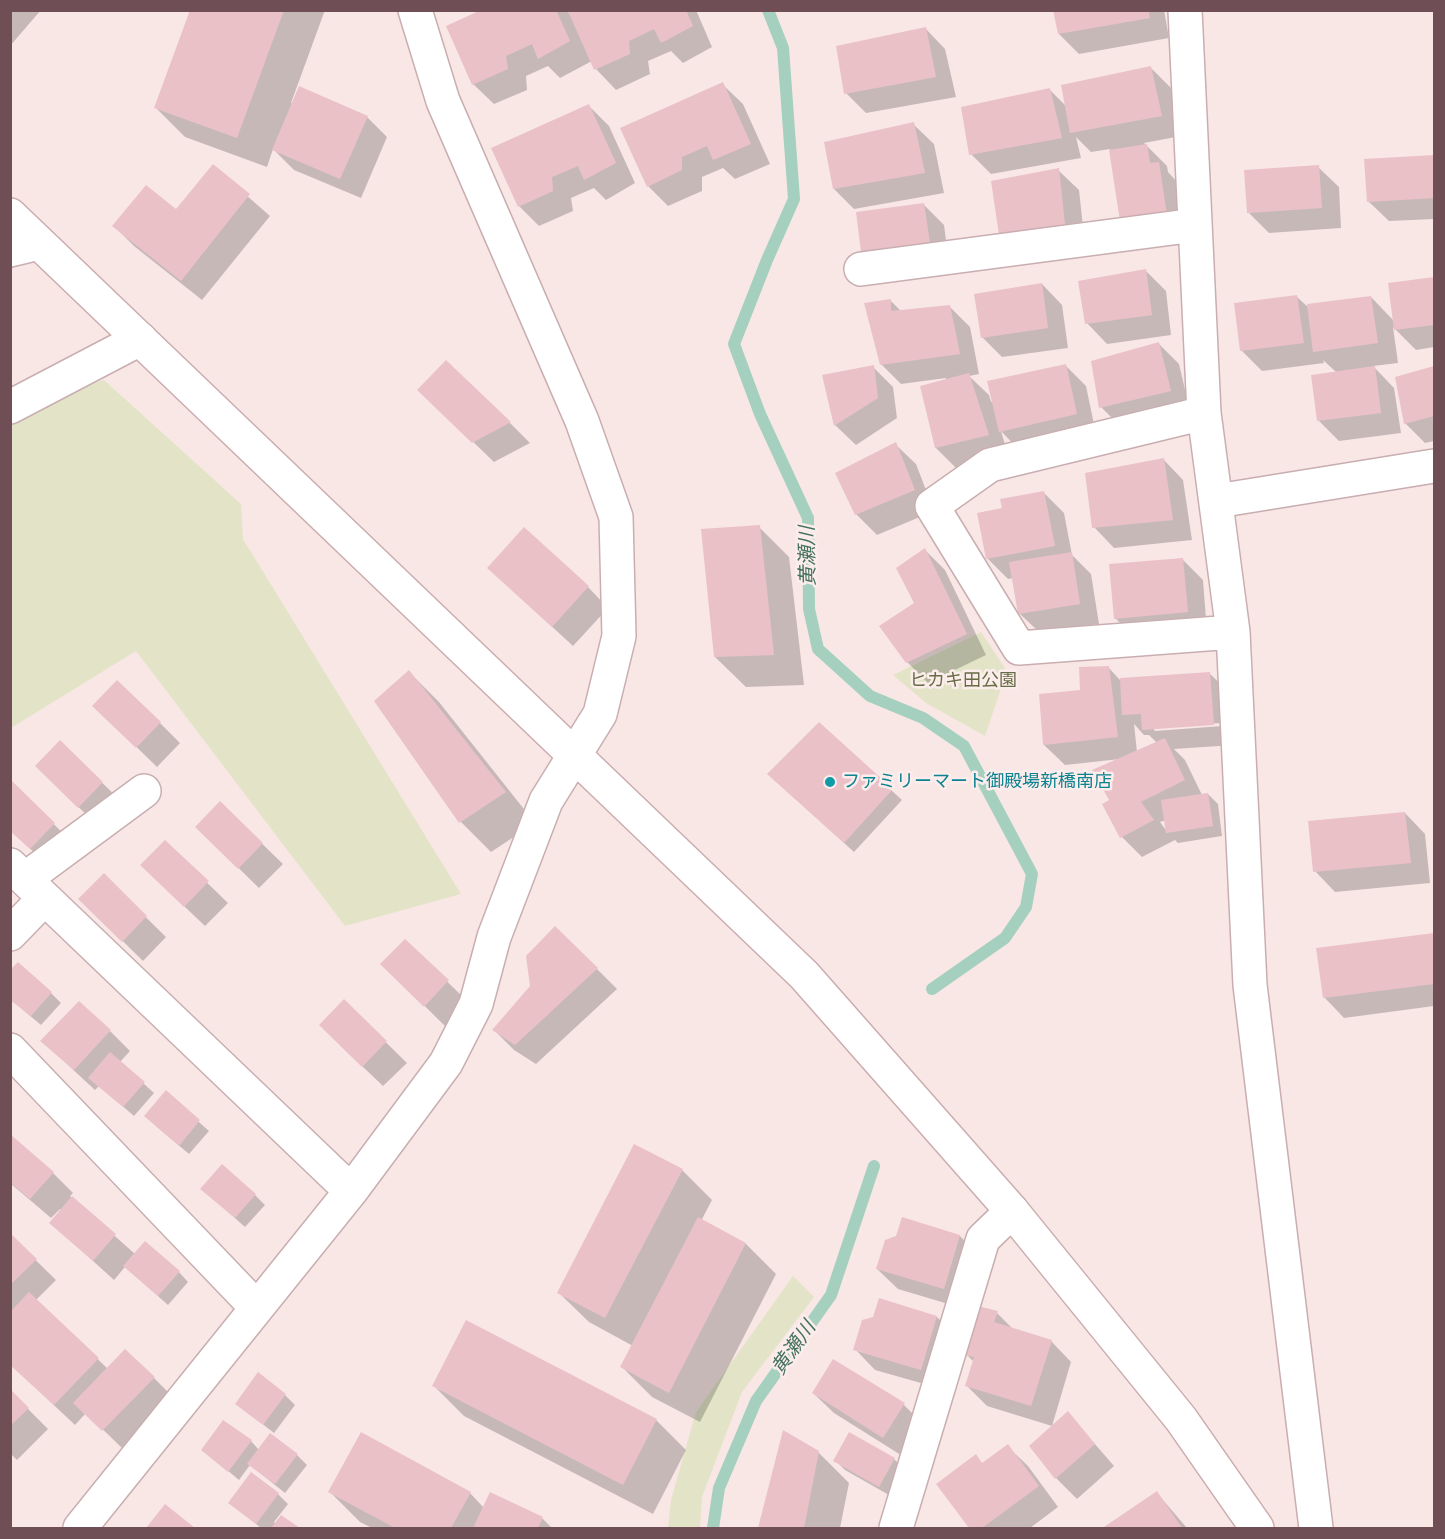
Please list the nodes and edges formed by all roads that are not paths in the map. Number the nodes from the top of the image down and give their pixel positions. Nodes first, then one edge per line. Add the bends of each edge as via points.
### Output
1 (415, 10) edge
2 (1185, 10) edge
3 (10, 215) edge
4 (1195, 225) junction
5 (25, 247) edge
6 (861, 269) dead end
7 (140, 339) junction
8 (10, 407) edge
9 (1203, 413) junction
10 (1434, 466) edge
11 (1217, 501) junction
12 (1233, 632) junction
13 (573, 756) junction
14 (144, 791) dead end
15 (27, 881) edge
16 (10, 934) edge
17 (10, 1050) edge
18 (351, 1191) junction
19 (1012, 1211) junction
20 (256, 1307) junction
21 (80, 1528) edge
22 (896, 1528) edge
23 (1257, 1528) edge
24 (1316, 1528) edge

1 - 13 street via 443,101 582,421 616,517 619,636 600,714
2 - 4 street
3 - 5 street
4 - 6 street
4 - 9 street
5 - 7 street
7 - 8 street
7 - 13 street
9 - 11 street
9 - 12 street via 990,465 932,506 1019,648
10 - 11 street
11 - 12 street
12 - 24 street via 1250,985
13 - 18 street via 546,801 494,937 476,1004 446,1063
13 - 19 street via 804,975
14 - 15 street
15 - 16 street
15 - 18 street
17 - 20 street
18 - 20 street
19 - 22 street via 982,1239
19 - 23 street via 1181,1419
20 - 21 street

